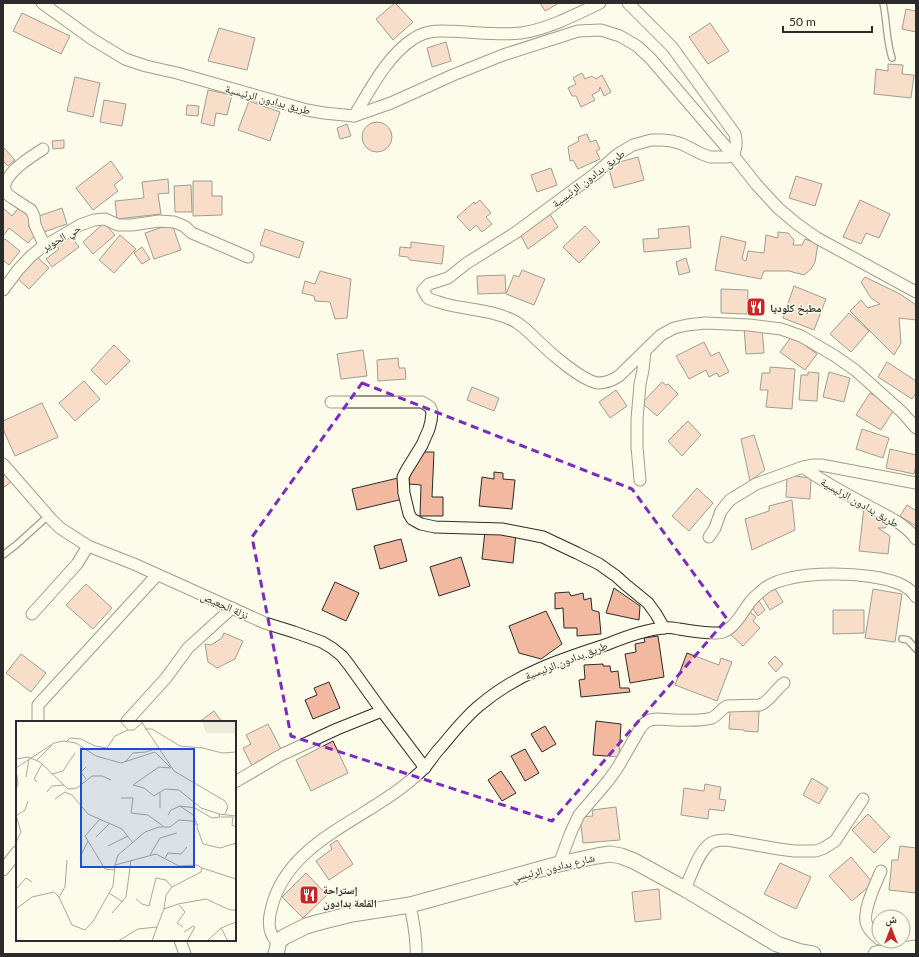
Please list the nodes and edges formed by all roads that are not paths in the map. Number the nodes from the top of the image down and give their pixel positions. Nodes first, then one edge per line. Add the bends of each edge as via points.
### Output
1 (42, 3) edge
2 (600, 3) edge
3 (628, 3) edge
4 (883, 3) edge
5 (892, 58) dead end
6 (354, 116) junction
7 (43, 149) dead end
8 (733, 155) junction
9 (46, 245) junction
10 (248, 256) dead end
11 (3, 290) edge
12 (916, 292) edge
13 (645, 351) junction
14 (331, 402) dead end
15 (916, 428) edge
16 (3, 464) edge
17 (803, 467) junction
18 (640, 480) dead end
19 (916, 483) edge
20 (48, 516) junction
21 (709, 537) dead end
22 (916, 539) edge
23 (88, 546) junction
24 (3, 555) edge
25 (157, 574) junction
26 (916, 597) edge
27 (232, 608) junction
28 (32, 614) dead end
29 (664, 628) junction
30 (902, 639) dead end
31 (916, 649) edge
32 (784, 683) dead end
33 (382, 711) junction
34 (38, 721) edge
35 (127, 721) dead end
36 (425, 768) junction
37 (236, 781) edge
38 (863, 799) dead end
39 (16, 853) edge
40 (558, 864) junction
41 (3, 870) edge
42 (881, 871) dead end
43 (685, 889) junction
44 (410, 905) junction
45 (871, 931) edge
46 (180, 941) edge
47 (278, 948) edge
48 (916, 948) edge
49 (888, 949) edge
50 (892, 952) junction
51 (185, 954) edge
52 (416, 954) edge
53 (813, 954) edge
54 (876, 954) edge

1 - 6 street, طريق بدادون الرئيسية via 125,59 307,110
2 - 6 street via 533,31 510,34 438,31 424,33 391,59
3 - 8 street via 672,47 735,134 737,140
4 - 5 lane
6 - 8 street, طريق بدادون الرئيسية via 503,55 578,31 601,30 620,36 637,46 651,59
7 - 9 street via 15,171 4,187 8,194 31,210 40,238
8 - 12 street via 778,208 797,224 817,238
8 - 13 street, طريق بدادون الرئيسية via 710,157 682,144 662,140 633,145 515,233 448,278 429,284 424,290 427,297 435,301 493,313 515,321 571,369 598,383 618,376
9 - 10 street, حي الحوير via 80,225 94,220 105,220 118,225 159,221 174,222 192,233
9 - 11 street, حي الحوير via 31,256
13 - 15 street, طريق بدادون الرئيسية via 661,335 687,325 705,323 781,329 800,336 855,370
13 - 18 street via 637,420 636,447
14 - 29 street via 422,402 430,407 432,412 429,429 403,477 409,514 415,522 435,527 502,529 543,537 577,552 616,576 648,603
16 - 20 street, نزلة الجعيص
17 - 19 street, طريق بدادون الرئيسية via 821,465
17 - 21 street, طريق بدادون الرئيسية via 756,484 730,500 721,511
17 - 22 street, طريق بدادون الرئيسية via 891,519
20 - 23 street, نزلة الجعيص via 60,528
20 - 24 lane
23 - 25 street, نزلة الجعيص
23 - 28 street via 77,564
25 - 27 street, نزلة الجعيص
25 - 34 street via 38,705
26 - 29 street, طريق بدادون الرئيسية via 900,584 878,578 840,574 800,576 764,588 735,623 723,633
27 - 33 street, نزلة الجعيص via 332,648 342,656
27 - 35 street via 188,648 166,678
29 - 36 street, طريق بدادون الرئيسية via 637,633 570,656 520,678 478,706
30 - 31 lane via 908,640
32 - 40 street via 764,704 727,706 716,716 707,719 650,720 645,723 618,767 579,816
33 - 36 street, نزلة الجعيص
33 - 37 street via 281,754
36 - 47 street, طريق بدادون الرئيسية via 391,796 329,835 299,859 284,878 272,904 269,929
38 - 43 street via 835,841 816,851 794,851 727,840 711,843 703,850
39 - 41 street
40 - 43 main road, شارع بدادون الرئيسي via 610,854 621,856
40 - 44 main road, شارع بدادون الرئيسي
42 - 45 street via 866,912 866,924
43 - 53 main road, شارع بدادون الرئيسي via 777,944
44 - 47 main road, شارع بدادون الرئيسي via 352,914 306,926 284,937
44 - 52 street
46 - 51 street
48 - 50 main road
49 - 50 street
50 - 54 main road

